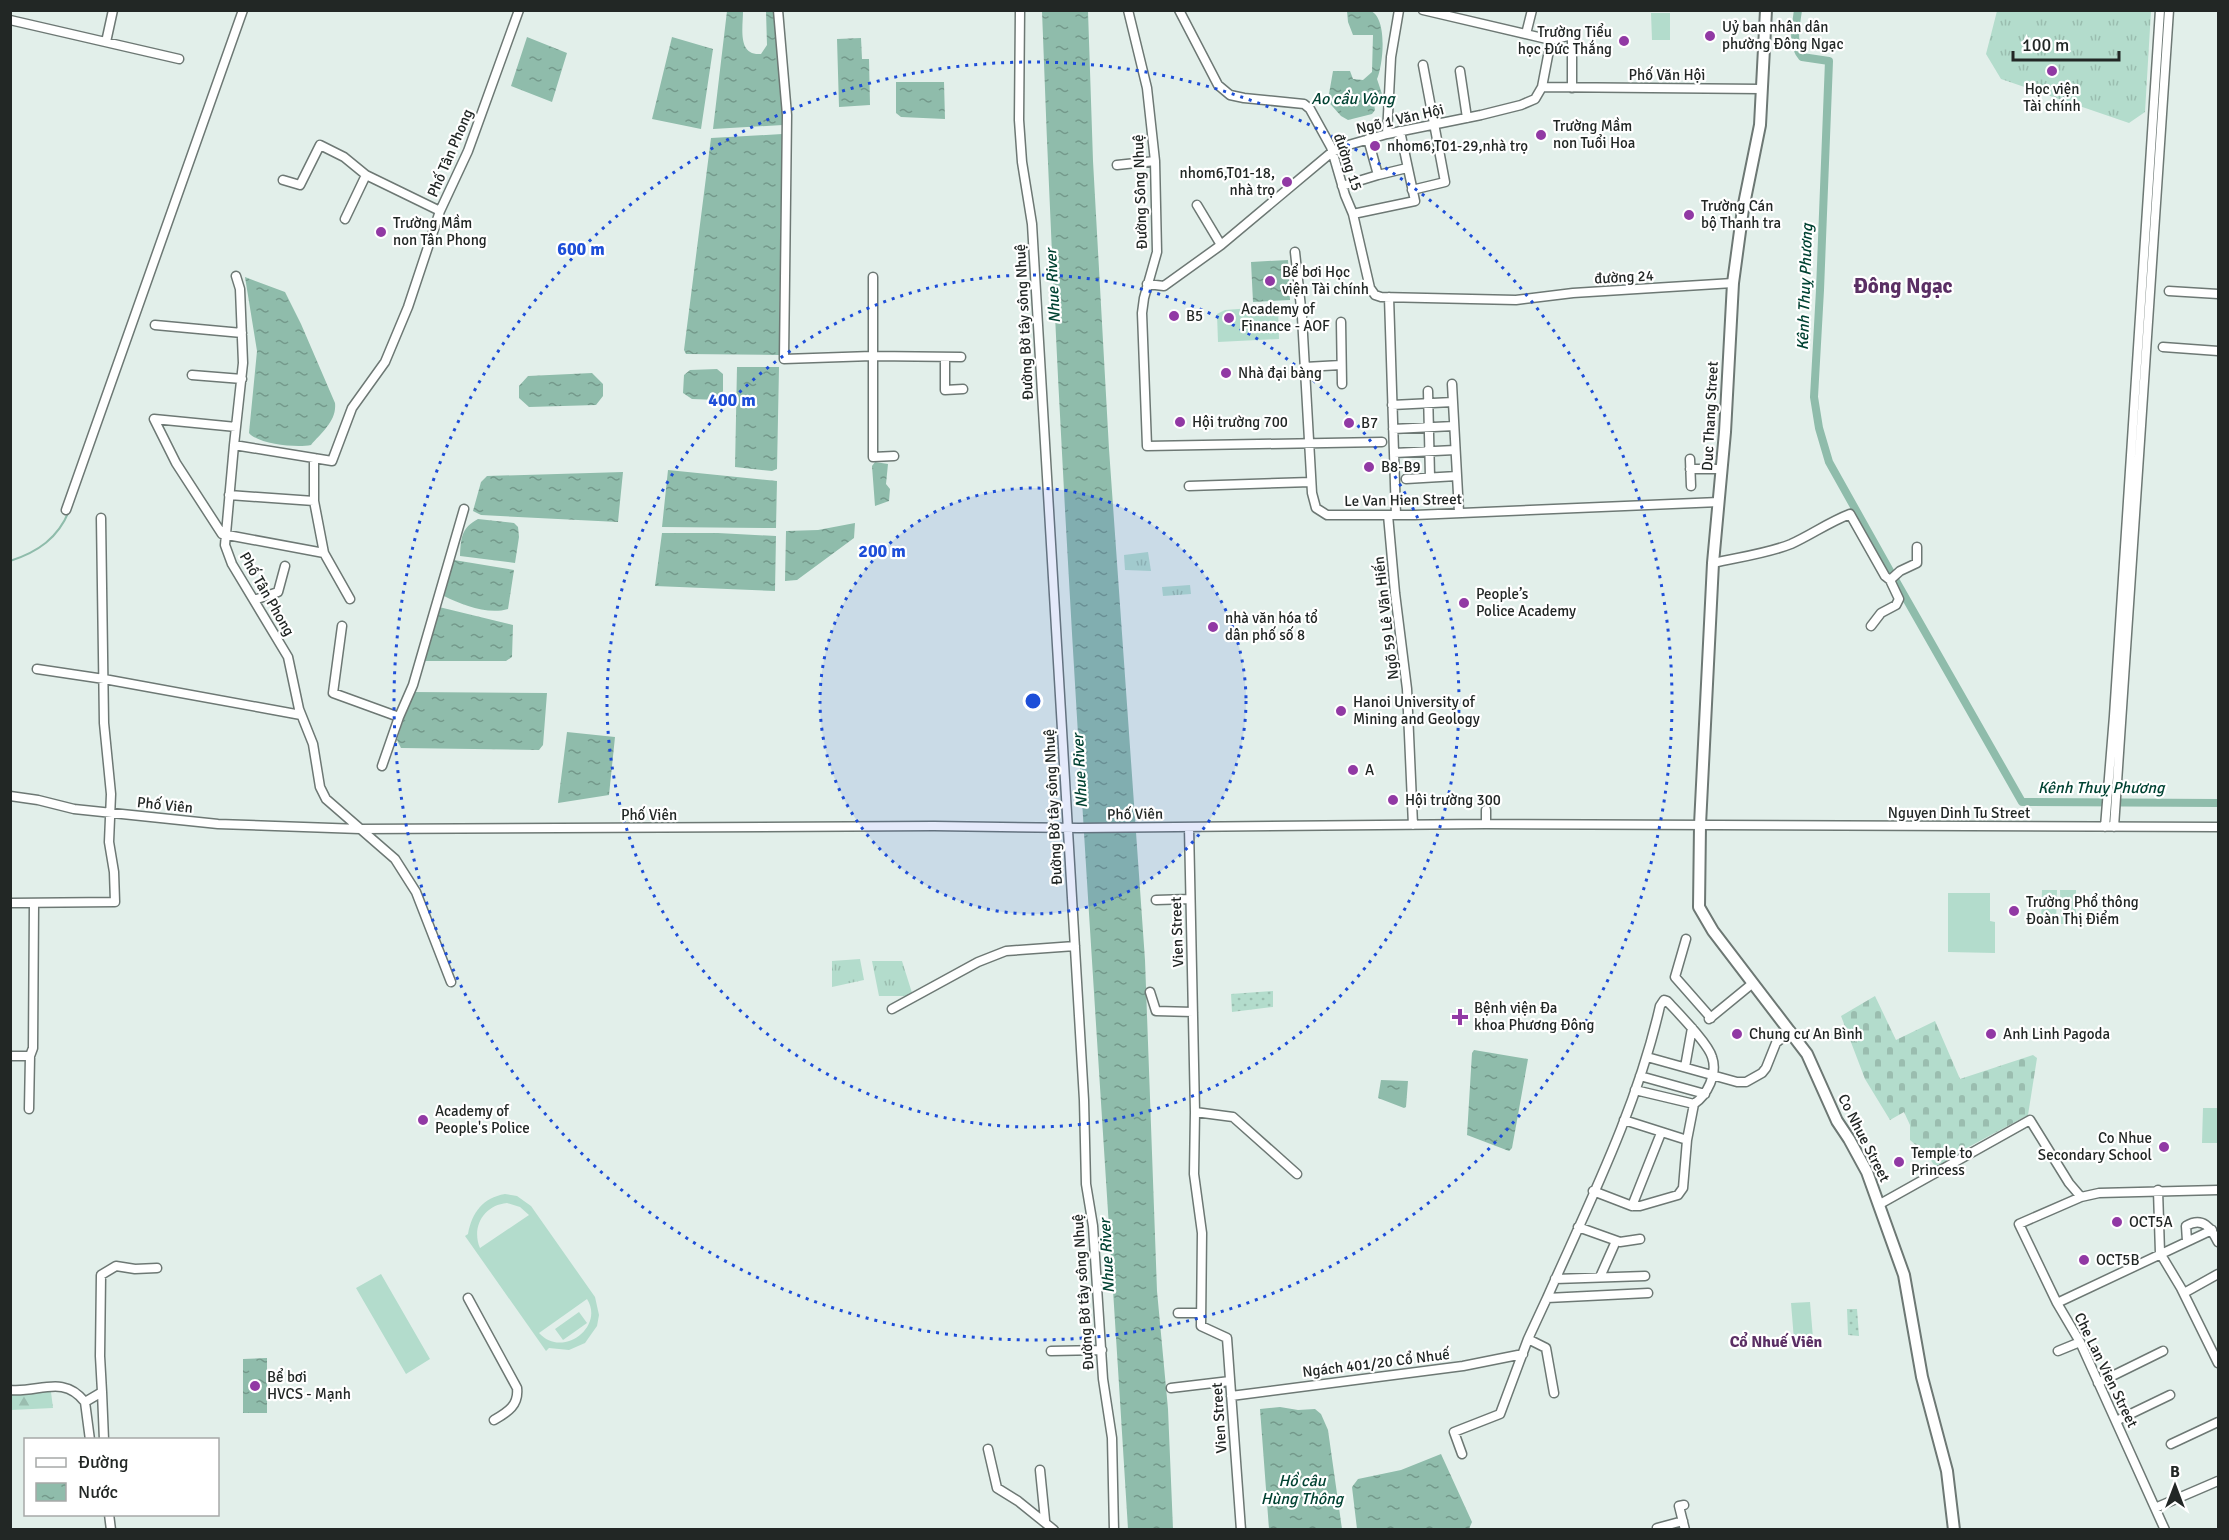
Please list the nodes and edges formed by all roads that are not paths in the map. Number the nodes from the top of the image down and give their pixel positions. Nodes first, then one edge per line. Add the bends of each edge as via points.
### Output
1 (113, 10) edge
2 (243, 10) edge
3 (519, 10) edge
4 (778, 10) edge
5 (1020, 10) edge
6 (1128, 10) edge
7 (1179, 10) edge
8 (1399, 10) edge
9 (1423, 10) edge
10 (1532, 10) edge
11 (1766, 10) edge
12 (2160, 10) edge
13 (2169, 10) edge
14 (1456, 14) edge
15 (10, 20) edge
16 (1526, 33) junction
17 (1551, 40) junction
18 (106, 42) junction
19 (179, 59) dead end
20 (1423, 65) dead end
21 (1460, 71) dead end
22 (1542, 87) junction
23 (1572, 87) junction
24 (1761, 89) junction
25 (1467, 118) junction
26 (1434, 126) junction
27 (1400, 131) junction
28 (1387, 134) junction
29 (1368, 139) junction
30 (1332, 152) junction
31 (1155, 161) junction
32 (1117, 165) dead end
33 (1407, 168) junction
34 (366, 175) junction
35 (1378, 175) junction
36 (283, 180) dead end
37 (1342, 186) junction
38 (1412, 190) junction
39 (1197, 205) dead end
40 (440, 211) junction
41 (1353, 214) junction
42 (345, 219) dead end
43 (1221, 245) junction
44 (1295, 252) dead end
45 (236, 276) dead end
46 (873, 277) dead end
47 (1733, 283) junction
48 (1147, 285) junction
49 (2169, 291) dead end
50 (2218, 294) edge
51 (1389, 297) junction
52 (1341, 322) dead end
53 (154, 325) dead end
54 (242, 333) junction
55 (2163, 347) dead end
56 (2218, 351) edge
57 (872, 356) junction
58 (945, 357) junction
59 (961, 357) dead end
60 (1341, 365) junction
61 (1305, 367) junction
62 (192, 375) dead end
63 (242, 379) junction
64 (1342, 384) dead end
65 (1452, 384) dead end
66 (963, 389) dead end
67 (1428, 392) dead end
68 (1453, 402) junction
69 (1428, 403) junction
70 (1392, 405) junction
71 (1454, 426) junction
72 (236, 427) junction
73 (1429, 428) junction
74 (1393, 429) junction
75 (1382, 442) dead end
76 (1310, 444) junction
77 (234, 445) junction
78 (1455, 450) junction
79 (1429, 452) junction
80 (1394, 453) junction
81 (894, 456) dead end
82 (314, 458) junction
83 (1690, 459) dead end
84 (1690, 469) junction
85 (1722, 469) junction
86 (1457, 476) junction
87 (1430, 477) junction
88 (1406, 479) dead end
89 (1311, 482) junction
90 (1190, 486) dead end
91 (1691, 486) dead end
92 (228, 495) junction
93 (314, 501) junction
94 (1719, 502) junction
95 (464, 509) dead end
96 (66, 510) dead end
97 (1460, 512) junction
98 (1392, 515) junction
99 (101, 518) dead end
100 (226, 535) junction
101 (1917, 547) dead end
102 (324, 553) junction
103 (1713, 563) junction
104 (285, 566) dead end
105 (1895, 575) junction
106 (254, 600) junction
107 (350, 600) dead end
108 (342, 626) dead end
109 (1871, 626) dead end
110 (38, 669) dead end
111 (104, 679) junction
112 (301, 715) junction
113 (399, 717) junction
114 (382, 766) dead end
115 (2112, 792) junction
116 (10, 796) edge
117 (1486, 810) dead end
118 (110, 813) junction
119 (1486, 824) junction
120 (1413, 825) junction
121 (1700, 825) junction
122 (1189, 827) junction
123 (2109, 827) junction
124 (2218, 827) edge
125 (1068, 828) junction
126 (360, 829) junction
127 (1189, 899) junction
128 (1156, 900) dead end
129 (10, 903) edge
130 (34, 904) junction
131 (1686, 939) dead end
132 (1075, 946) junction
133 (451, 982) dead end
134 (1754, 983) junction
135 (1150, 992) dead end
136 (892, 1009) dead end
137 (1193, 1012) junction
138 (1692, 1028) junction
139 (1791, 1031) junction
140 (10, 1056) edge
141 (30, 1056) junction
142 (1647, 1057) junction
143 (1685, 1067) junction
144 (1712, 1075) junction
145 (1640, 1076) junction
146 (1635, 1090) junction
147 (1705, 1094) junction
148 (1694, 1104) junction
149 (29, 1109) dead end
150 (1195, 1112) junction
151 (1624, 1120) junction
152 (1661, 1133) junction
153 (1687, 1140) junction
154 (1297, 1174) dead end
155 (2158, 1190) junction
156 (2218, 1190) edge
157 (1593, 1191) junction
158 (2081, 1197) junction
159 (1880, 1204) junction
160 (1636, 1206) junction
161 (1578, 1227) junction
162 (2212, 1230) junction
163 (1640, 1239) dead end
164 (1616, 1241) junction
165 (2187, 1241) junction
166 (2218, 1242) edge
167 (2160, 1253) junction
168 (157, 1268) dead end
169 (2218, 1274) edge
170 (1645, 1276) dead end
171 (1600, 1277) junction
172 (1555, 1279) junction
173 (1648, 1293) dead end
174 (2184, 1293) junction
175 (468, 1298) dead end
176 (1547, 1298) junction
177 (2057, 1302) junction
178 (1178, 1314) dead end
179 (1201, 1314) junction
180 (1528, 1339) junction
181 (2080, 1342) junction
182 (1102, 1350) junction
183 (1051, 1351) dead end
184 (2058, 1351) dead end
185 (2163, 1351) dead end
186 (1523, 1354) junction
187 (2218, 1363) edge
188 (1230, 1381) junction
189 (2098, 1383) junction
190 (1171, 1388) dead end
191 (10, 1390) edge
192 (102, 1392) junction
193 (1554, 1393) dead end
194 (2170, 1395) dead end
195 (1231, 1396) junction
196 (85, 1402) junction
197 (494, 1420) dead end
198 (2116, 1421) junction
199 (2218, 1422) edge
200 (90, 1438) edge
201 (104, 1438) edge
202 (2171, 1444) dead end
203 (988, 1449) dead end
204 (1462, 1454) dead end
205 (1040, 1470) dead end
206 (2218, 1481) edge
207 (1684, 1505) dead end
208 (2155, 1508) junction
209 (1045, 1520) junction
210 (1684, 1525) edge
211 (1657, 1528) edge
212 (1054, 1530) edge
213 (1114, 1530) edge
214 (1241, 1530) edge
215 (1954, 1530) edge
216 (2165, 1530) edge

1 - 18 street
2 - 96 street
3 - 40 street, Phố Tân Phong via 468,151
4 - 57 street via 787,116 784,360
5 - 125 street, Đường Bờ tây sông Nhuệ via 1018,120 1032,224
6 - 31 street, Đường Sông Nhuệ via 1147,88
7 - 30 street, đường 15 via 1218,85 1230,95 1304,104
8 - 28 street via 1391,57
9 - 14 street
10 - 16 street
11 - 24 main road, Duc Thang Street
12 - 115 street
13 - 115 street
14 - 16 street
15 - 18 street
16 - 17 street
17 - 22 street
17 - 23 street via 1572,35
18 - 19 street
20 - 26 street
21 - 25 street
22 - 23 street, Phố Văn Hội
22 - 25 street, Ngõ 1 Văn Hội via 1534,99 1521,105
23 - 24 street, Phố Văn Hội
24 - 47 main road, Duc Thang Street via 1760,126
25 - 26 street, Ngõ 1 Văn Hội
26 - 27 street, Ngõ 1 Văn Hội
26 - 38 street via 1445,182
27 - 28 street, Ngõ 1 Văn Hội
27 - 33 street
28 - 29 street, Ngõ 1 Văn Hội
29 - 30 street, Ngõ 1 Văn Hội
29 - 35 street
30 - 37 street, đường 15
30 - 43 street, Ngõ 1 Văn Hội
31 - 32 street
31 - 48 street, Đường Sông Nhuệ via 1157,252
33 - 35 street
33 - 38 street
34 - 36 street via 344,157 320,145 300,185
34 - 40 street
34 - 42 street
35 - 37 street
37 - 41 street, đường 15
38 - 41 street via 1415,201
39 - 43 street
40 - 82 street, Phố Tân Phong via 385,362 352,408 332,461
41 - 51 street, đường 15 via 1370,288 1375,295
43 - 48 street, Ngõ 1 Văn Hội via 1164,286
44 - 61 street, Le Van Hien Street
45 - 54 street
46 - 57 street
47 - 51 street, đường 24 via 1516,300
47 - 85 main road, Duc Thang Street
48 - 76 street, Đường Sông Nhuệ via 1142,313 1147,446
49 - 50 street
51 - 70 street, Ngõ 59 Lê Văn Hiến
52 - 60 street
53 - 54 street
54 - 63 street
55 - 56 street
57 - 58 street
57 - 81 street via 873,457
58 - 59 street
58 - 66 street via 945,390
60 - 61 street
60 - 64 street
61 - 76 street, Le Van Hien Street
62 - 63 street
63 - 72 street
65 - 68 street
67 - 69 street
68 - 69 street
68 - 71 street
69 - 70 street
69 - 73 street
70 - 74 street, Ngõ 59 Lê Văn Hiến
71 - 73 street
71 - 78 street
72 - 77 street
72 - 100 street via 154,419 177,463
73 - 74 street
73 - 79 street
74 - 80 street, Ngõ 59 Lê Văn Hiến
75 - 76 street
76 - 89 street, Le Van Hien Street
77 - 82 street, Phố Tân Phong
77 - 92 street, Phố Tân Phong
78 - 79 street
78 - 86 street
79 - 80 street
79 - 87 street
80 - 98 street, Ngõ 59 Lê Văn Hiến
82 - 93 street
83 - 84 street
84 - 85 street
84 - 91 street
85 - 94 main road, Duc Thang Street
86 - 87 street
86 - 97 street
87 - 88 street
89 - 90 street
89 - 98 street, Le Van Hien Street via 1316,508 1327,515
92 - 93 street
92 - 100 street, Phố Tân Phong
93 - 102 street
94 - 97 street, Le Van Hien Street
94 - 103 main road, Duc Thang Street
95 - 113 street via 413,685
97 - 98 street, Le Van Hien Street
98 - 120 street, Ngõ 59 Lê Văn Hiến via 1395,593 1407,689
99 - 111 street
100 - 102 street
100 - 106 street, Phố Tân Phong via 225,545 232,564
101 - 105 street via 1917,563
102 - 107 street
103 - 105 street via 1783,547 1850,514 1885,576
103 - 121 main road, Duc Thang Street
104 - 106 street via 278,592
105 - 109 street via 1899,599
106 - 112 street, Phố Tân Phong via 288,657
108 - 113 street via 333,693
110 - 111 street
111 - 112 street
111 - 118 street
112 - 126 street, Phố Tân Phong via 313,744 320,787 326,799
113 - 114 street
115 - 123 street
116 - 118 street, Phố Viên
117 - 119 street
118 - 126 street, Phố Viên via 218,824
118 - 130 street via 115,902
119 - 120 street
119 - 121 street
120 - 122 street
121 - 123 street, Nguyen Dinh Tu Street
121 - 134 main road, Co Nhue Street via 1699,907
122 - 125 street, Phố Viên
122 - 127 street, Vien Street
123 - 124 street, Nguyen Dinh Tu Street
125 - 126 street, Phố Viên
125 - 132 street, Đường Bờ tây sông Nhuệ
126 - 133 street, Phố Tân Phong via 395,859 416,892
127 - 128 street
127 - 137 street, Vien Street
129 - 130 street
130 - 141 street
131 - 134 street via 1675,977 1710,1018
132 - 136 street via 1006,951
132 - 182 street, Đường Bờ tây sông Nhuệ via 1086,1184
134 - 139 main road, Co Nhue Street
135 - 137 street via 1156,1011
137 - 150 street, Vien Street
138 - 142 street via 1664,1000
138 - 143 street
138 - 144 street via 1713,1058
139 - 144 street via 1776,1043 1766,1068 1746,1082
139 - 159 main road, Co Nhue Street via 1807,1054
140 - 141 street
141 - 149 street
142 - 143 street
142 - 145 street
143 - 144 street
144 - 147 street
145 - 146 street
145 - 147 street
146 - 148 street
146 - 151 street
147 - 148 street
148 - 153 street
150 - 154 street via 1233,1117
150 - 179 street, Vien Street via 1194,1174 1202,1233
151 - 152 street
151 - 157 street
152 - 153 street
152 - 160 street
153 - 160 street via 1683,1188 1678,1195 1669,1202
155 - 156 street
155 - 158 street
155 - 167 street
157 - 160 street
157 - 161 street
158 - 159 street via 2030,1120
158 - 177 street, Che Lan Vien Street via 2019,1224
159 - 215 main road, Co Nhue Street via 1904,1275 1922,1377 1947,1471
161 - 164 street
161 - 172 street
162 - 165 street
162 - 165 street via 2206,1224 2190,1224 2186,1226
162 - 166 street
163 - 164 street
164 - 171 street
165 - 167 street
167 - 174 street
167 - 177 street
168 - 192 street via 116,1266 101,1275
169 - 174 street
170 - 171 street
171 - 172 street
172 - 176 street
173 - 176 street
174 - 187 street
175 - 197 street via 518,1388 513,1407
176 - 180 street
177 - 181 street, Che Lan Vien Street
178 - 179 street
179 - 188 street, Vien Street via 1201,1326 1227,1338
180 - 186 street
180 - 193 street via 1546,1348
181 - 184 street
181 - 189 street, Che Lan Vien Street
182 - 183 street
182 - 213 street, Đường Bờ tây sông Nhuệ via 1112,1438
185 - 189 street
186 - 195 street, Ngách 401/20 Cổ Nhuế via 1463,1366
186 - 204 street via 1500,1414 1454,1432
188 - 190 street
188 - 195 street, Vien Street
189 - 198 street, Che Lan Vien Street
191 - 196 street via 65,1387 77,1391
192 - 196 street
192 - 201 street
194 - 198 street
195 - 214 street, Vien Street
196 - 200 street
198 - 208 street, Che Lan Vien Street
199 - 202 street
203 - 209 street via 997,1488
205 - 209 street
206 - 208 street
207 - 210 street via 1679,1506
208 - 216 street, Che Lan Vien Street
209 - 212 street
210 - 211 street

